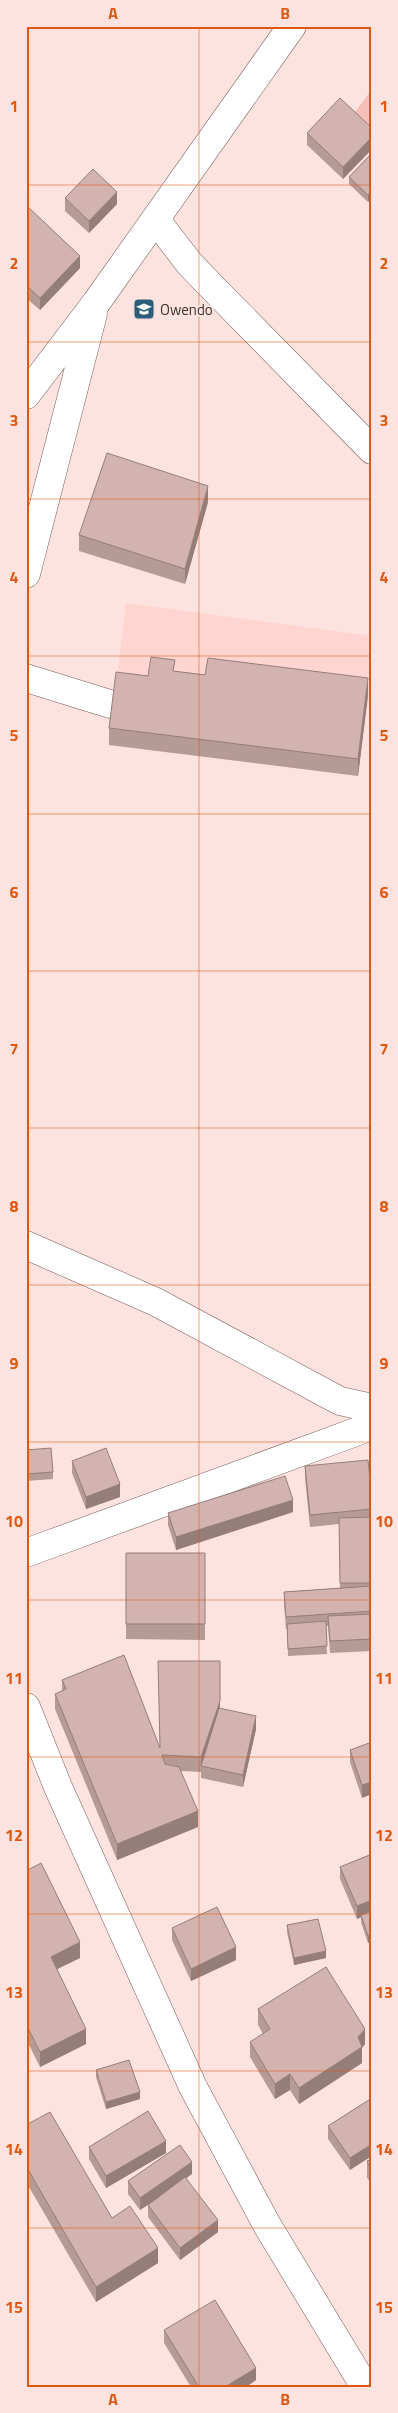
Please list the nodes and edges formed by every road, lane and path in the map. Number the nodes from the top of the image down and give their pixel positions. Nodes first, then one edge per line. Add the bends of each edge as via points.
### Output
1 (292, 26) edge
2 (156, 220) junction
3 (96, 303) junction
4 (26, 395) edge
5 (372, 450) edge
6 (26, 574) edge
7 (26, 678) edge
8 (110, 704) edge
9 (26, 1245) edge
10 (372, 1408) edge
11 (372, 1426) edge
12 (26, 1552) edge
13 (26, 1707) edge
14 (364, 2387) edge

1 - 2 street
2 - 3 street
2 - 5 street via 203,278
3 - 4 street
3 - 6 street
7 - 8 street
9 - 10 street via 156,1302 340,1401
11 - 12 street
13 - 14 street via 58,1787 193,2087 267,2225

